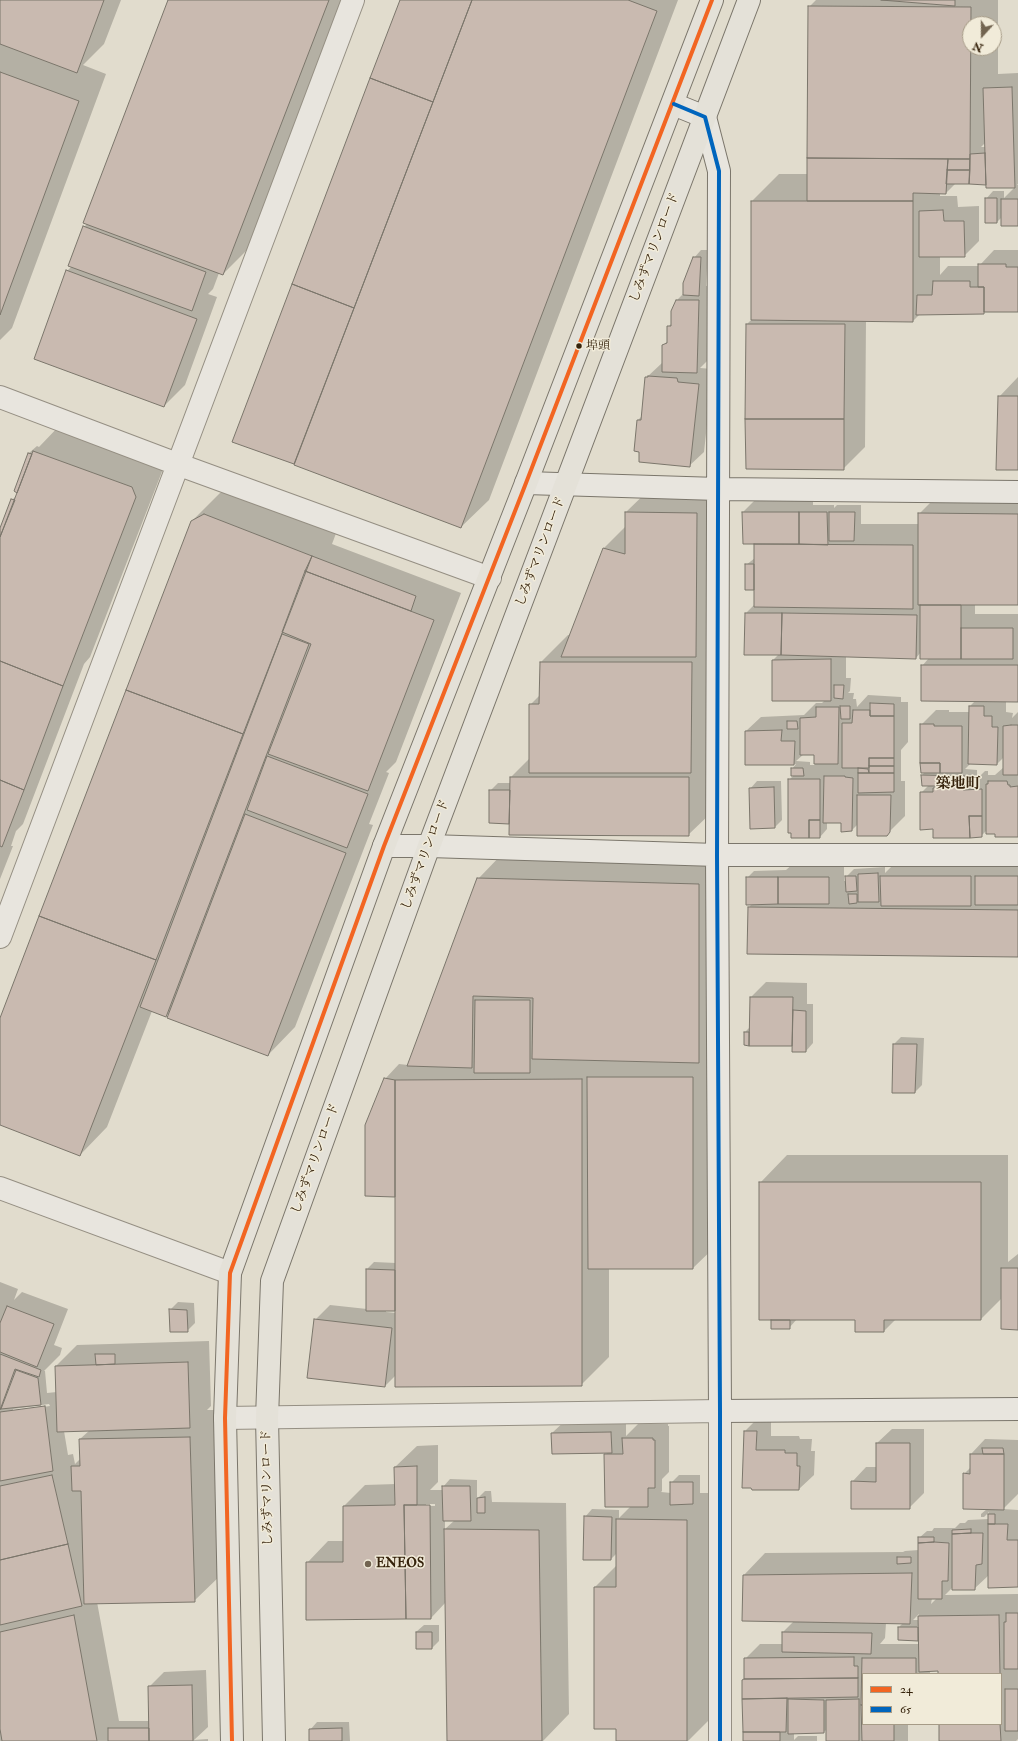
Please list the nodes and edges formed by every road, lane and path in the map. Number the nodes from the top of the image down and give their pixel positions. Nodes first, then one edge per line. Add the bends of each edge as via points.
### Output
1 (353, 0) edge
2 (712, 0) edge
3 (749, 0) edge
4 (673, 104) junction
5 (705, 117) junction
6 (0, 397) edge
7 (177, 464) junction
8 (526, 484) junction
9 (566, 484) junction
10 (718, 489) junction
11 (1018, 492) edge
12 (490, 578) junction
13 (384, 846) junction
14 (428, 846) junction
15 (1018, 854) edge
16 (717, 855) junction
17 (0, 937) edge
18 (0, 1188) edge
19 (230, 1272) junction
20 (1018, 1409) edge
21 (720, 1411) junction
22 (225, 1418) junction
23 (267, 1418) junction
24 (232, 1741) edge
25 (274, 1741) edge
26 (720, 1741) edge

1 - 7 street
2 - 4 highway
3 - 5 highway, しみずマリンロード
4 - 5 street
4 - 8 highway
5 - 9 highway, しみずマリンロード
5 - 10 street via 719,171
6 - 7 street
7 - 12 street
7 - 17 street
8 - 9 street
8 - 12 highway
9 - 10 street
9 - 14 highway, しみずマリンロード
10 - 11 street
10 - 16 street
12 - 13 highway
13 - 14 street
13 - 19 highway
14 - 16 street
14 - 23 highway, しみずマリンロード via 272,1281
15 - 16 street
16 - 21 street
18 - 19 street
19 - 22 highway
20 - 21 street
21 - 23 street
21 - 26 street
22 - 23 street
22 - 24 highway
23 - 25 highway, しみずマリンロード

